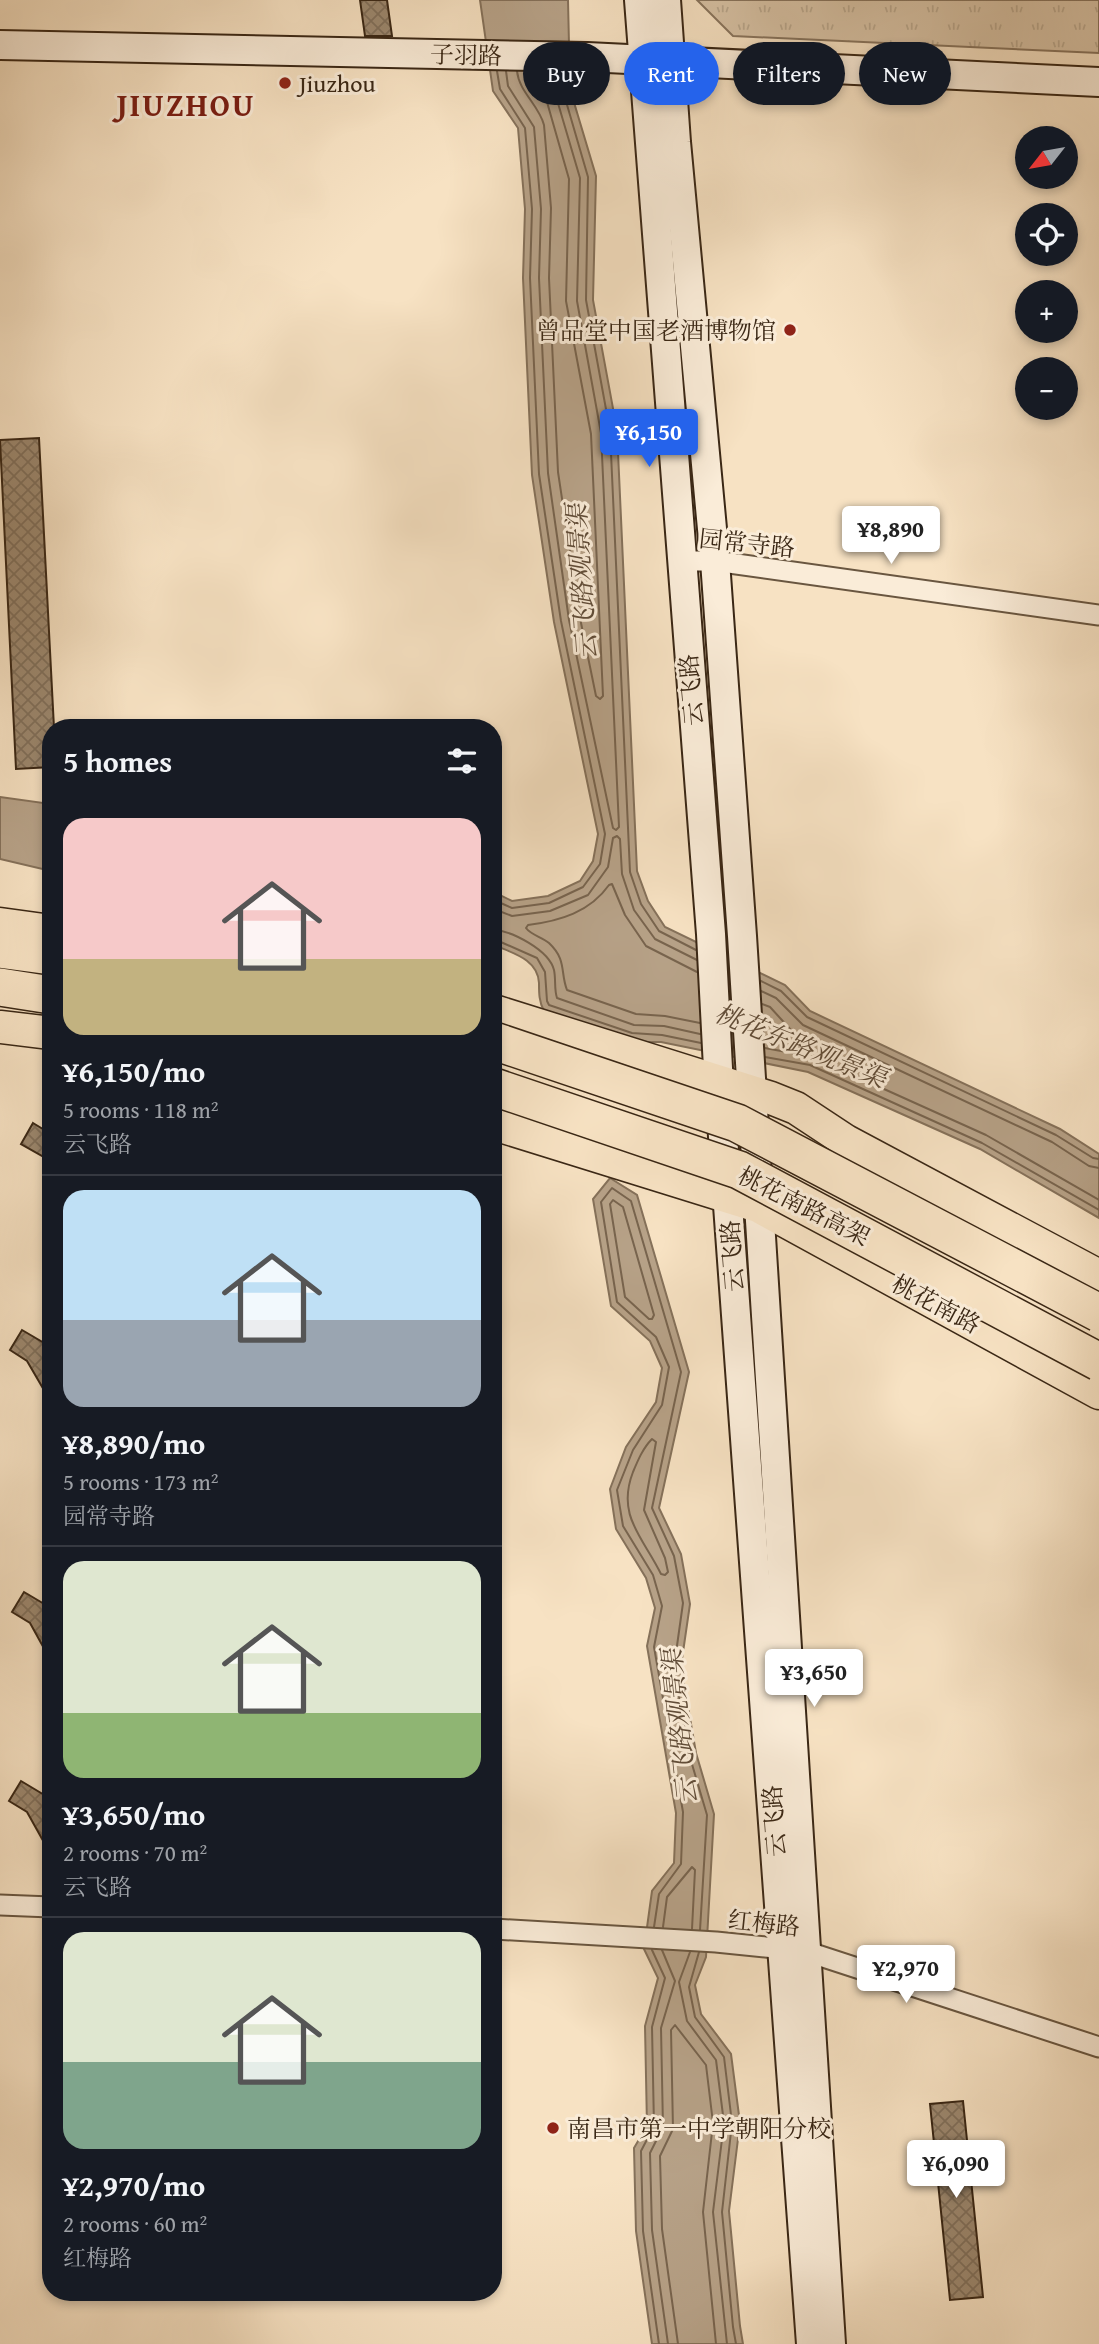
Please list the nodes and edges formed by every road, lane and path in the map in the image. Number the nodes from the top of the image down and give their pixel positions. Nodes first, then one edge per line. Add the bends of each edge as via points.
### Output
1 (639, 0) edge
2 (666, 0) edge
3 (642, 42) edge
4 (669, 42) edge
5 (0, 46) edge
6 (624, 59) edge
7 (719, 63) edge
8 (1099, 82) edge
9 (646, 105) edge
10 (675, 105) edge
11 (680, 561) junction
12 (715, 561) junction
13 (1099, 615) edge
14 (0, 924) edge
15 (42, 930) edge
16 (0, 949) edge
17 (42, 955) edge
18 (0, 987) edge
19 (42, 994) edge
20 (502, 1013) edge
21 (0, 1027) edge
22 (42, 1032) edge
23 (563, 1032) junction
24 (502, 1044) edge
25 (734, 1080) junction
26 (502, 1090) edge
27 (502, 1127) edge
28 (846, 1141) junction
29 (553, 1143) junction
30 (728, 1195) junction
31 (758, 1206) junction
32 (825, 1244) junction
33 (1099, 1276) edge
34 (1099, 1313) edge
35 (1099, 1362) edge
36 (1099, 1393) edge
37 (0, 1905) edge
38 (42, 1907) edge
39 (502, 1930) edge
40 (794, 1950) junction
41 (1099, 2047) edge
42 (811, 2344) edge
43 (831, 2344) edge

1 - 3 main road, 云飞路
2 - 4 main road, 云飞路
5 - 6 main road, 子羽路
7 - 8 main road, 子羽路
9 - 11 main road, 云飞路
10 - 12 main road, 云飞路
11 - 12 street, 园常寺路
11 - 25 main road, 云飞路 via 710,934
12 - 13 street, 园常寺路
12 - 25 main road, 云飞路 via 742,936
14 - 15 main road
16 - 17 highway
18 - 19 highway
20 - 23 main road
21 - 22 main road
23 - 25 main road
23 - 29 main road
24 - 34 highway, 桃花南路高架, bridge via 737,1123
25 - 28 main road via 796,1108
25 - 30 main road, 云飞路
25 - 31 main road, 云飞路
26 - 35 highway, 桃花南路高架, bridge via 739,1170
27 - 29 main road, 桃花南路
28 - 32 main road
28 - 33 main road
29 - 30 main road, 桃花南路
30 - 31 main road, 桃花南路
30 - 40 main road, 云飞路
31 - 32 main road, 桃花南路
31 - 40 main road, 云飞路
32 - 36 main road, 桃花南路
37 - 38 street
39 - 40 street, 红梅路
40 - 41 street, 红梅路
40 - 42 main road, 云飞路
40 - 43 main road, 云飞路

